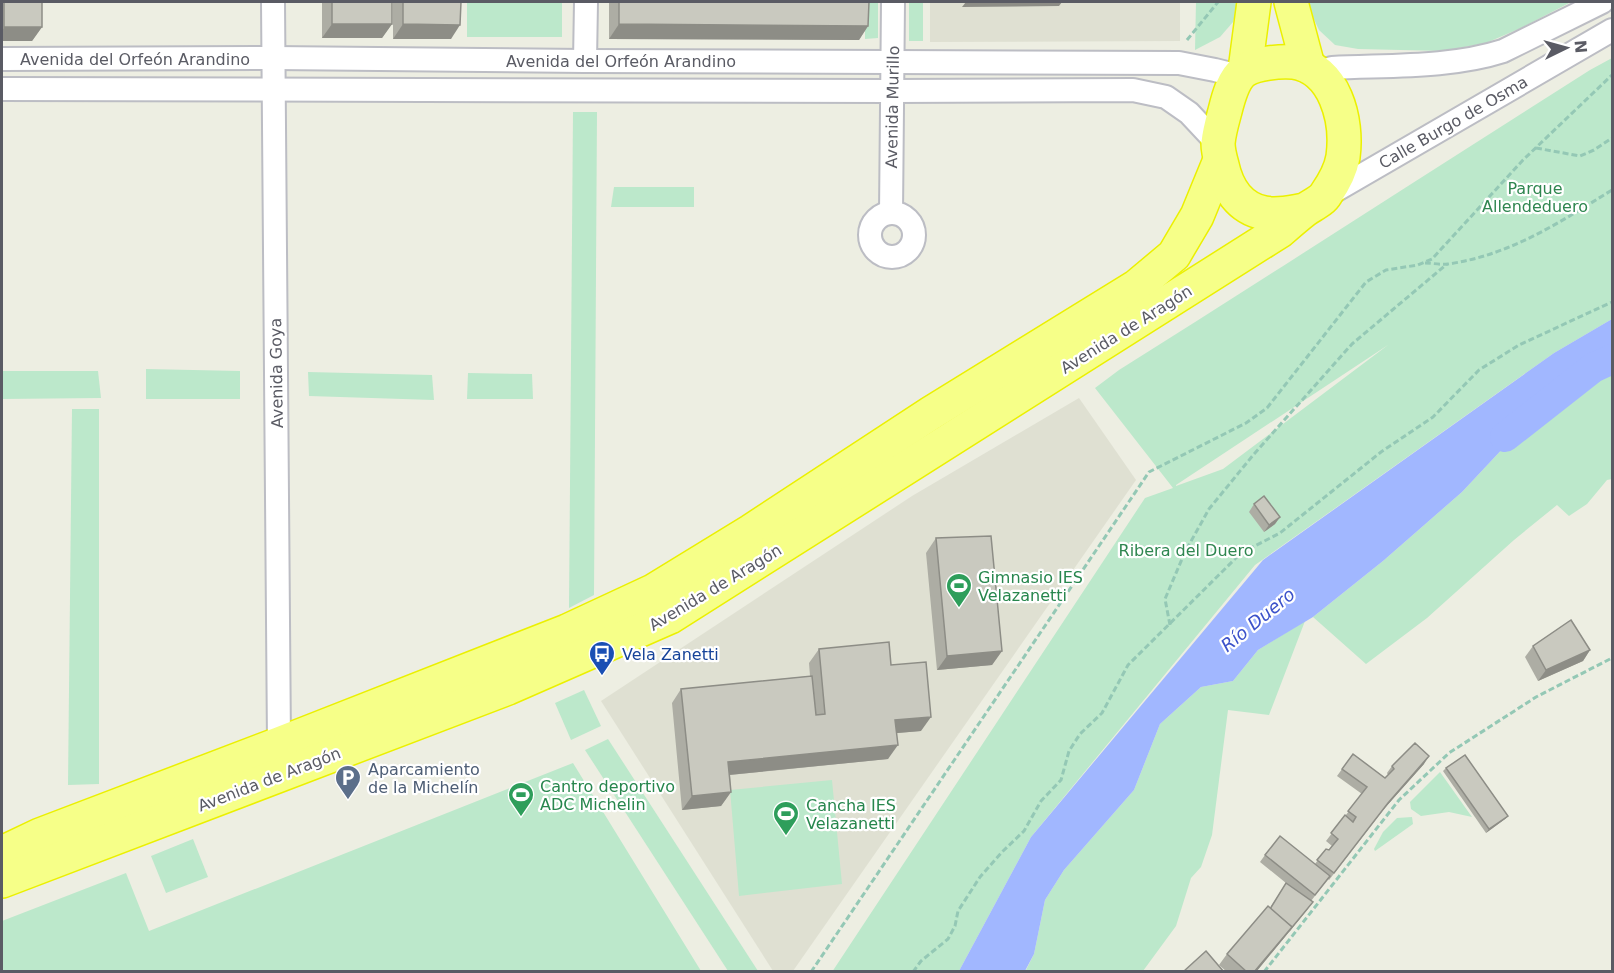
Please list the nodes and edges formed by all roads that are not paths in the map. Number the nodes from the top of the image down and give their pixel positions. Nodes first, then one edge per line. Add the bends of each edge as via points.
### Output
1 (273, 2) edge
2 (586, 2) edge
3 (893, 2) edge
4 (1254, 2) edge
5 (1291, 2) edge
6 (1602, 2) edge
7 (1612, 30) edge
8 (273, 58) junction
9 (2, 59) edge
10 (1309, 60) junction
11 (585, 61) junction
12 (893, 62) junction
13 (1373, 66) junction
14 (1242, 73) junction
15 (2, 89) edge
16 (273, 89) junction
17 (893, 91) junction
18 (1219, 152) junction
19 (1315, 203) junction
20 (891, 213) dead end
21 (279, 744) junction
22 (195, 807) junction
23 (2, 853) edge
24 (2, 881) edge

1 - 8 street, Avenida Goya
2 - 11 street
3 - 12 street, Avenida Murillo
4 - 14 highway
5 - 10 highway
6 - 13 street via 1486,57
7 - 19 street, Calle Burgo de Osma
8 - 9 street, Avenida del Orfeón Arandino
8 - 11 street, Avenida del Orfeón Arandino
8 - 16 street, Avenida Goya
10 - 13 street via 1340,59
10 - 13 street via 1332,68
10 - 14 highway via 1269,63
10 - 19 highway via 1327,82 1344,122 1343,159 1335,179
11 - 12 street, Avenida del Orfeón Arandino
12 - 14 street, Avenida del Orfeón Arandino via 1179,63
12 - 17 street, Avenida Murillo
14 - 18 highway via 1229,96
15 - 16 street, Avenida del Orfeón Arandino
16 - 17 street, Avenida del Orfeón Arandino
16 - 21 street, Avenida Goya
17 - 18 street, Avenida del Orfeón Arandino via 1150,92 1166,97 1189,113
17 - 20 street, Avenida Murillo
18 - 19 highway via 1230,190 1250,208 1279,214
18 - 21 highway, Avenida de Aragón via 1197,216 1174,255 1137,286 931,413 751,531 653,591 567,631
19 - 22 highway, Avenida de Aragón via 1252,249 670,617 508,688
21 - 22 street via 198,793
21 - 23 highway, Avenida de Aragón
22 - 24 highway, Avenida de Aragón

